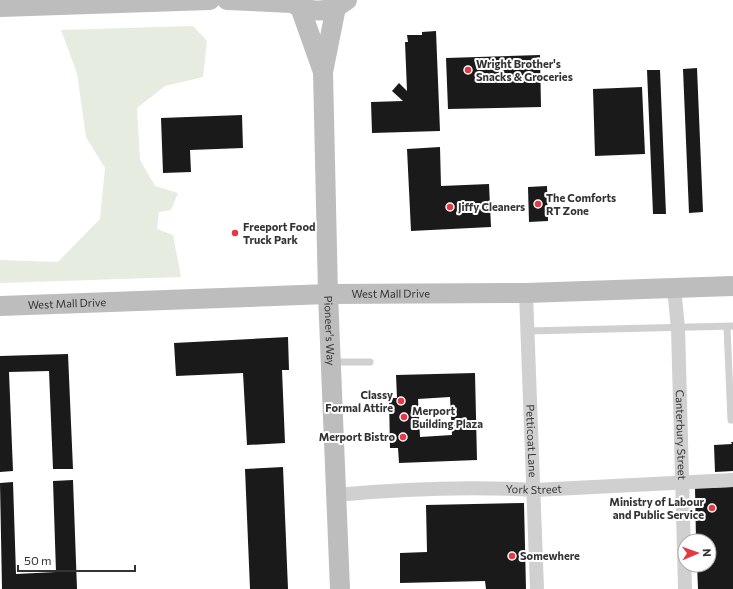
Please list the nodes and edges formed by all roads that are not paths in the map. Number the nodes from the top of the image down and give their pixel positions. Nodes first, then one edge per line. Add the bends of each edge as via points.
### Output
1 (210, 0) edge
2 (227, 0) edge
3 (294, 3) edge
4 (342, 3) edge
5 (0, 7) edge
6 (323, 72) junction
7 (733, 286) edge
8 (674, 288) junction
9 (526, 293) junction
10 (328, 294) junction
11 (0, 306) edge
12 (730, 326) edge
13 (678, 328) junction
14 (528, 331) junction
15 (330, 362) junction
16 (370, 362) dead end
17 (733, 420) edge
18 (733, 480) edge
19 (682, 482) junction
20 (534, 490) junction
21 (335, 495) junction
22 (340, 589) edge
23 (537, 589) edge
24 (685, 589) edge

1 - 5 main road
2 - 3 main road
3 - 4 main road via 318,10
3 - 6 main road, Pioneer's Way
4 - 6 main road, Pioneer's Way
6 - 10 main road, Pioneer's Way
7 - 8 main road, West Mall Drive
8 - 9 main road, West Mall Drive
8 - 13 street, Canterbury Street
9 - 10 main road, West Mall Drive
9 - 14 street, Petticoat Lane
10 - 11 main road, West Mall Drive
10 - 15 main road, Pioneer's Way
12 - 13 lane
12 - 17 lane
13 - 14 lane
13 - 19 street, Canterbury Street
14 - 20 street, Petticoat Lane
15 - 16 lane
15 - 21 main road, Pioneer's Way
18 - 19 street, York Street
19 - 20 street, York Street
19 - 24 street, Canterbury Street
20 - 21 street, York Street via 502,488 376,491
20 - 23 street, Petticoat Lane
21 - 22 main road, Pioneer's Way

